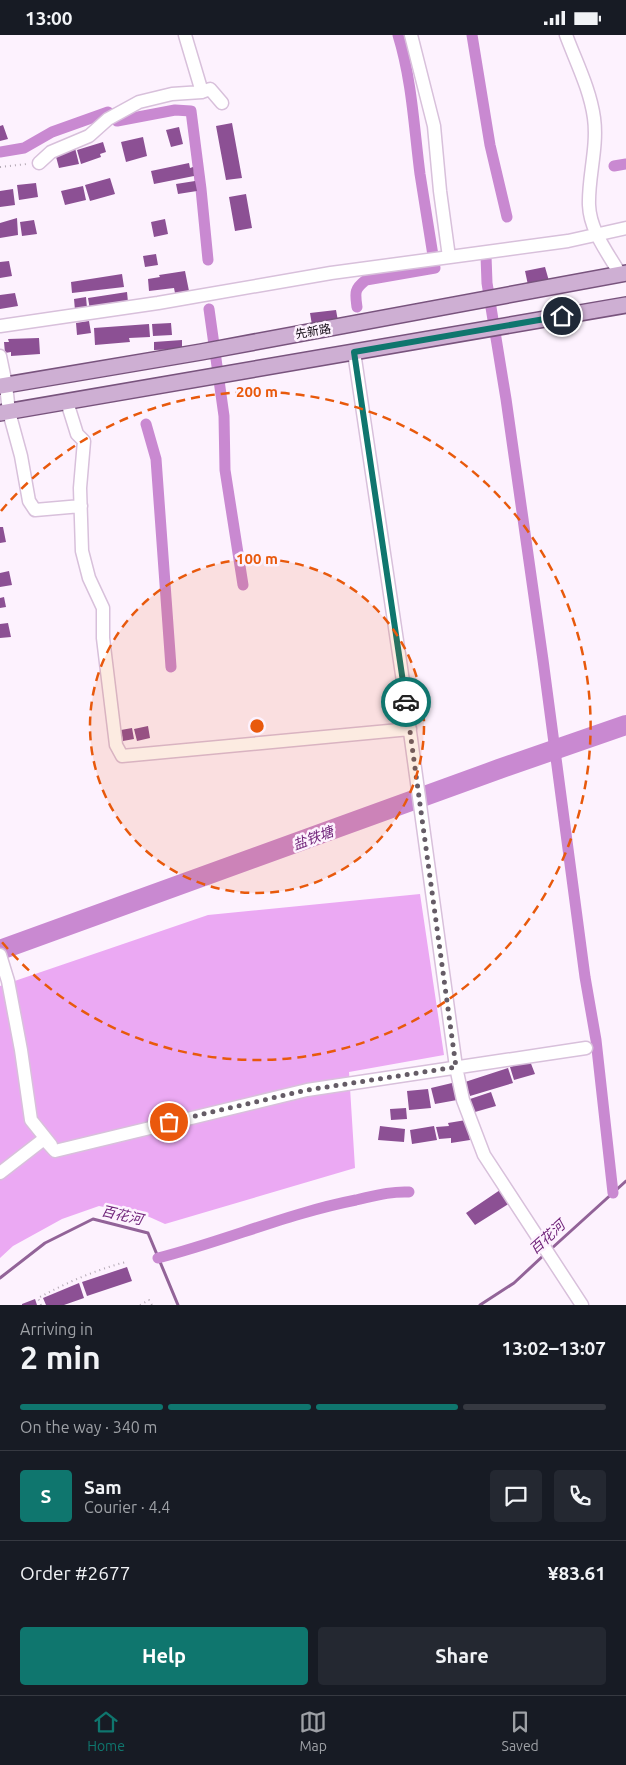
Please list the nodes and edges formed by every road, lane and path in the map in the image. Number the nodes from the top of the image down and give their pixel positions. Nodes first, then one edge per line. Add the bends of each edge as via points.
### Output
1 (185, 35) edge
2 (411, 35) edge
3 (566, 35) edge
4 (202, 92) junction
5 (222, 103) dead end
6 (39, 163) joint
7 (0, 167) edge
8 (626, 228) edge
9 (596, 233) junction
10 (449, 257) junction
11 (623, 273) edge
12 (626, 305) edge
13 (0, 326) edge
14 (354, 352) junction
15 (0, 356) edge
16 (3, 385) edge
17 (67, 402) junction
18 (4, 412) edge
19 (81, 506) junction
20 (410, 729) junction
21 (0, 955) edge
22 (586, 1048) dead end
23 (456, 1067) junction
24 (55, 1151) junction
25 (0, 1173) edge
26 (126, 1262) dead end
27 (41, 1305) edge
28 (140, 1305) edge
29 (152, 1305) edge
30 (582, 1305) edge

1 - 4 street
2 - 10 street via 434,126
3 - 9 street via 594,118 595,153 589,206
4 - 5 street via 210,89
4 - 6 street via 172,94 140,102 112,116 89,136 51,152
6 - 7 path
8 - 9 street
9 - 10 street via 568,241
9 - 11 street
10 - 13 street
11 - 16 main road, 先新路 via 201,352
12 - 14 main road
14 - 17 main road
14 - 20 street
15 - 16 street
16 - 18 street
17 - 18 main road
17 - 19 street via 78,434 84,441
18 - 19 street via 21,456 29,501 35,510
19 - 20 street via 82,551 89,578 104,608 103,638 116,745 122,756
20 - 23 street
21 - 24 street via 8,981 32,1120
22 - 23 street
23 - 24 street via 307,1090
23 - 30 street via 463,1100 484,1155
24 - 25 street via 44,1139
26 - 27 path via 54,1289 38,1298
28 - 29 path via 149,1300

